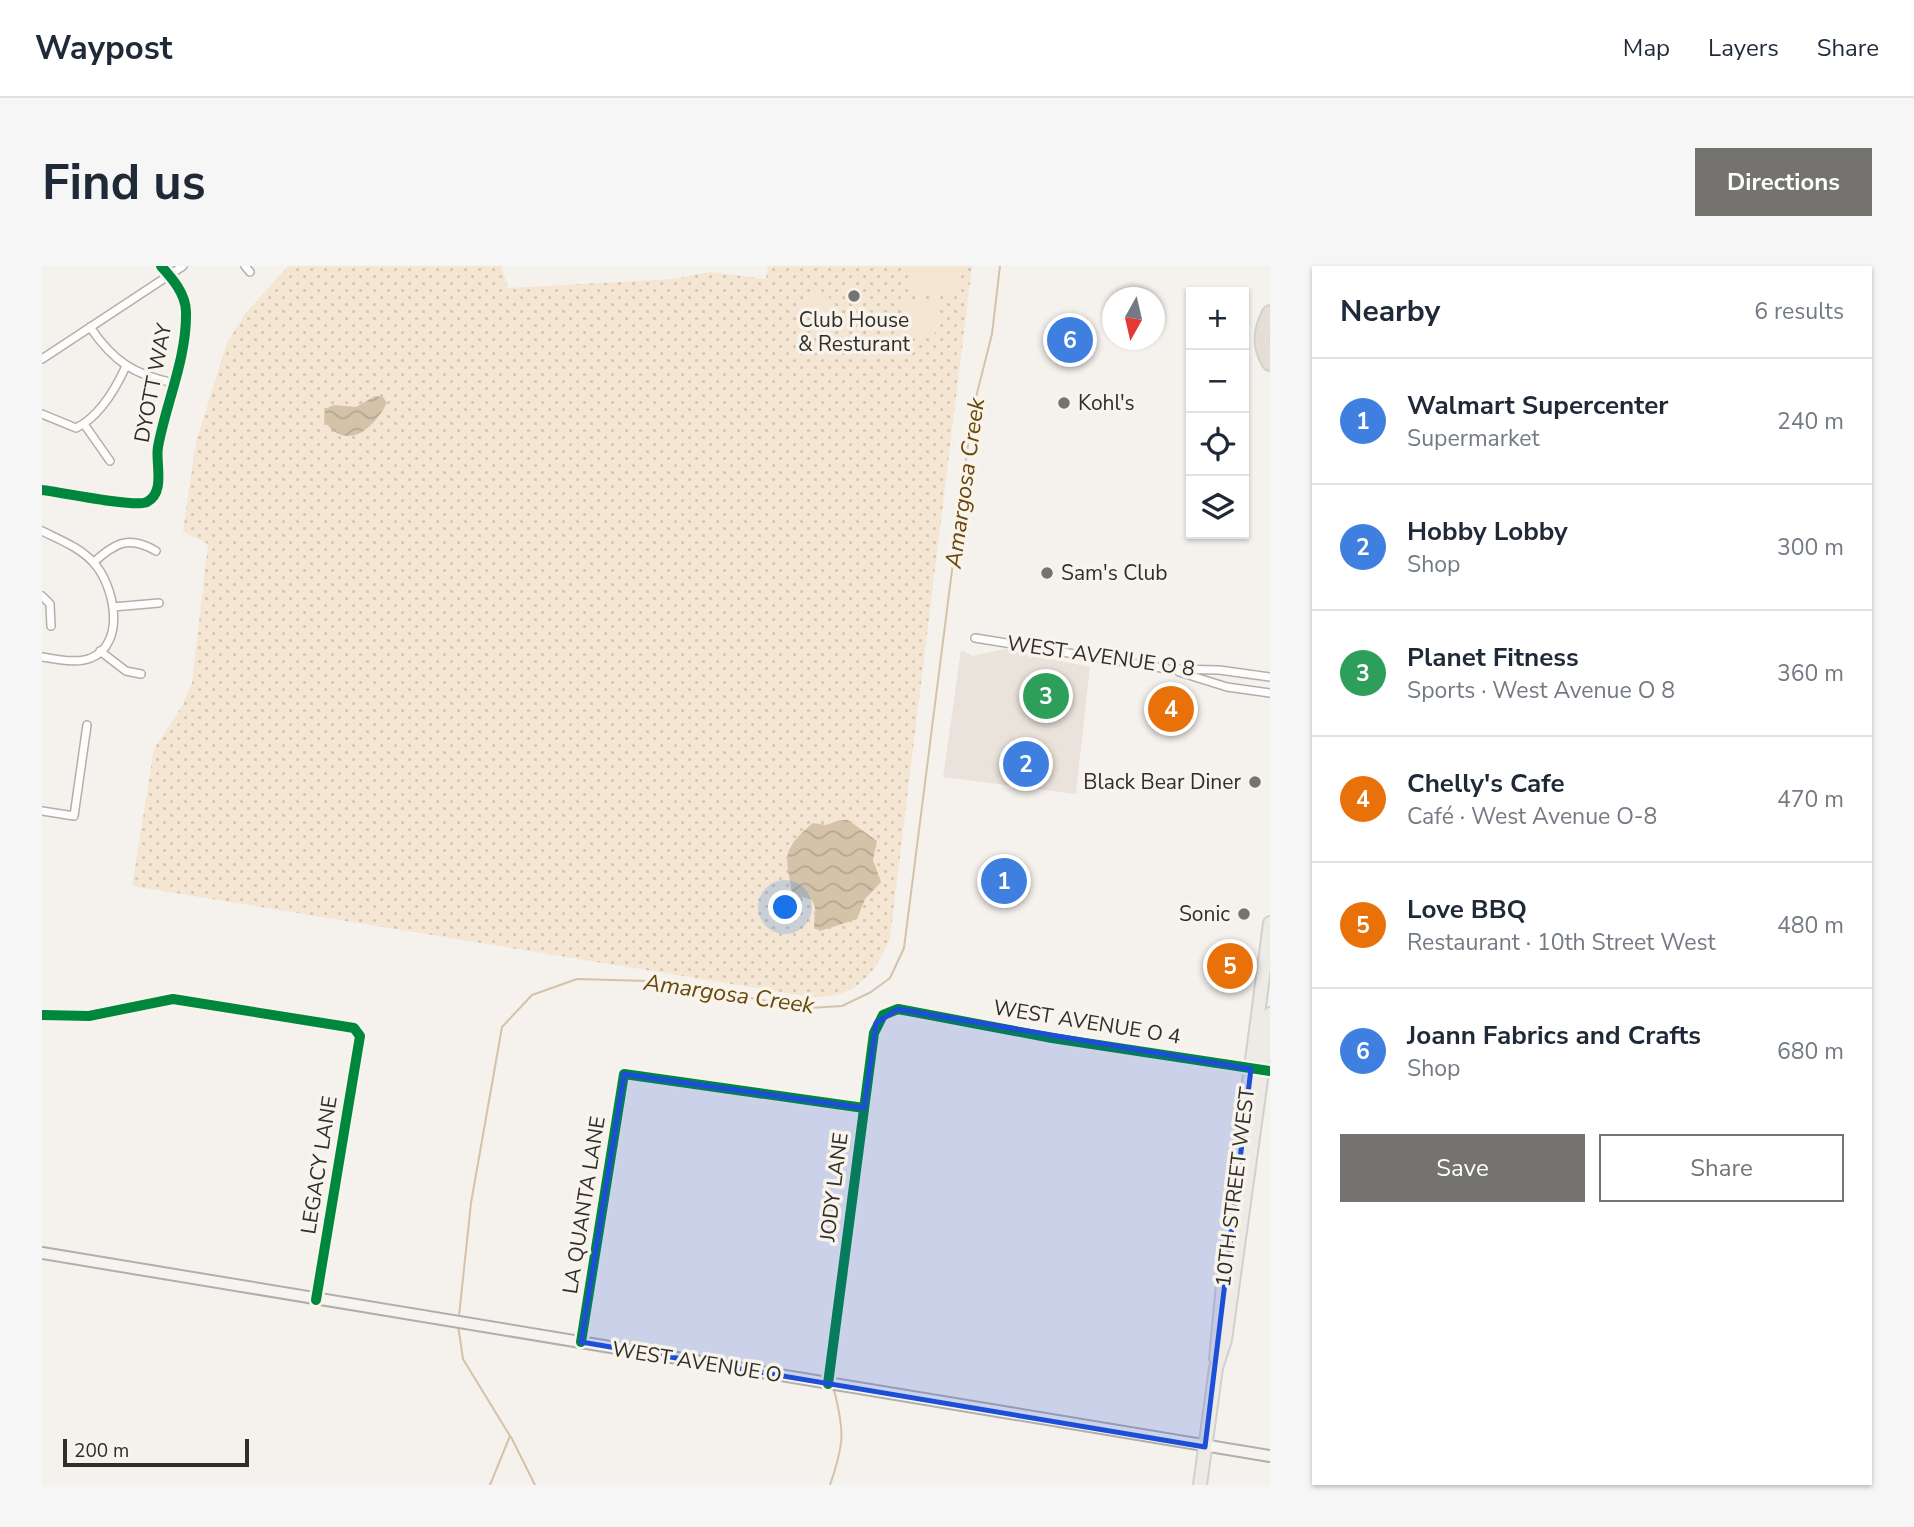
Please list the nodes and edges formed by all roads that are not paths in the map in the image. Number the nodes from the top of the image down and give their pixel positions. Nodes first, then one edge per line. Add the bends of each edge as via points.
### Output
1 (161, 266) edge
2 (184, 266) edge
3 (170, 275) junction
4 (1270, 313) edge
5 (90, 327) junction
6 (42, 359) edge
7 (1270, 363) edge
8 (126, 366) junction
9 (174, 383) junction
10 (42, 414) edge
11 (84, 424) junction
12 (110, 461) dead end
13 (42, 490) edge
14 (42, 531) edge
15 (156, 551) dead end
16 (94, 562) junction
17 (42, 596) edge
18 (159, 603) dead end
19 (113, 607) junction
20 (51, 626) dead end
21 (975, 638) dead end
22 (100, 651) junction
23 (42, 657) edge
24 (1168, 668) junction
25 (141, 674) dead end
26 (1270, 677) edge
27 (1270, 693) edge
28 (87, 725) dead end
29 (42, 811) edge
30 (1270, 923) edge
31 (898, 1009) joint
32 (1270, 1014) edge
33 (42, 1015) edge
34 (1261, 1070) edge
35 (864, 1108) junction
36 (42, 1253) edge
37 (316, 1300) junction
38 (581, 1342) junction
39 (828, 1384) junction
40 (1205, 1447) junction
41 (1270, 1456) edge
42 (1200, 1485) edge

1 - 3 street, DYOTT WAY
2 - 3 street
3 - 5 street
3 - 9 street, DYOTT WAY via 184,298 186,312
4 - 7 highway via 1262,343
5 - 6 street
5 - 8 street via 107,353
8 - 9 street
8 - 11 street via 119,383
9 - 13 street, DYOTT WAY via 158,450 154,496 138,504
10 - 11 street via 76,428
11 - 12 street
14 - 16 street
15 - 16 street via 126,540
16 - 19 street
17 - 20 street via 50,604
18 - 19 street
19 - 22 street via 112,628
21 - 24 street, WEST AVENUE O 8
22 - 23 street via 83,660
22 - 25 street via 126,671
24 - 26 street, WEST AVENUE O 8
24 - 27 street via 1227,687
28 - 29 street via 74,816
30 - 34 main road, 10TH STREET WEST
31 - 34 street, WEST AVENUE O 4
31 - 35 street, JODY LANE via 876,1023
32 - 34 main road, 10TH STREET WEST
33 - 37 street, LEGACY LANE via 89,1016 173,999 354,1028 360,1037
34 - 40 main road, 10TH STREET WEST via 1225,1340 1216,1368
35 - 38 street, LA QUANTA LANE via 624,1074
35 - 39 street, JODY LANE
36 - 37 main road, WEST AVENUE O
37 - 38 main road, WEST AVENUE O
38 - 39 main road, WEST AVENUE O
39 - 40 main road, WEST AVENUE O
40 - 41 main road, WEST AVENUE O
40 - 42 main road, 10TH STREET WEST

